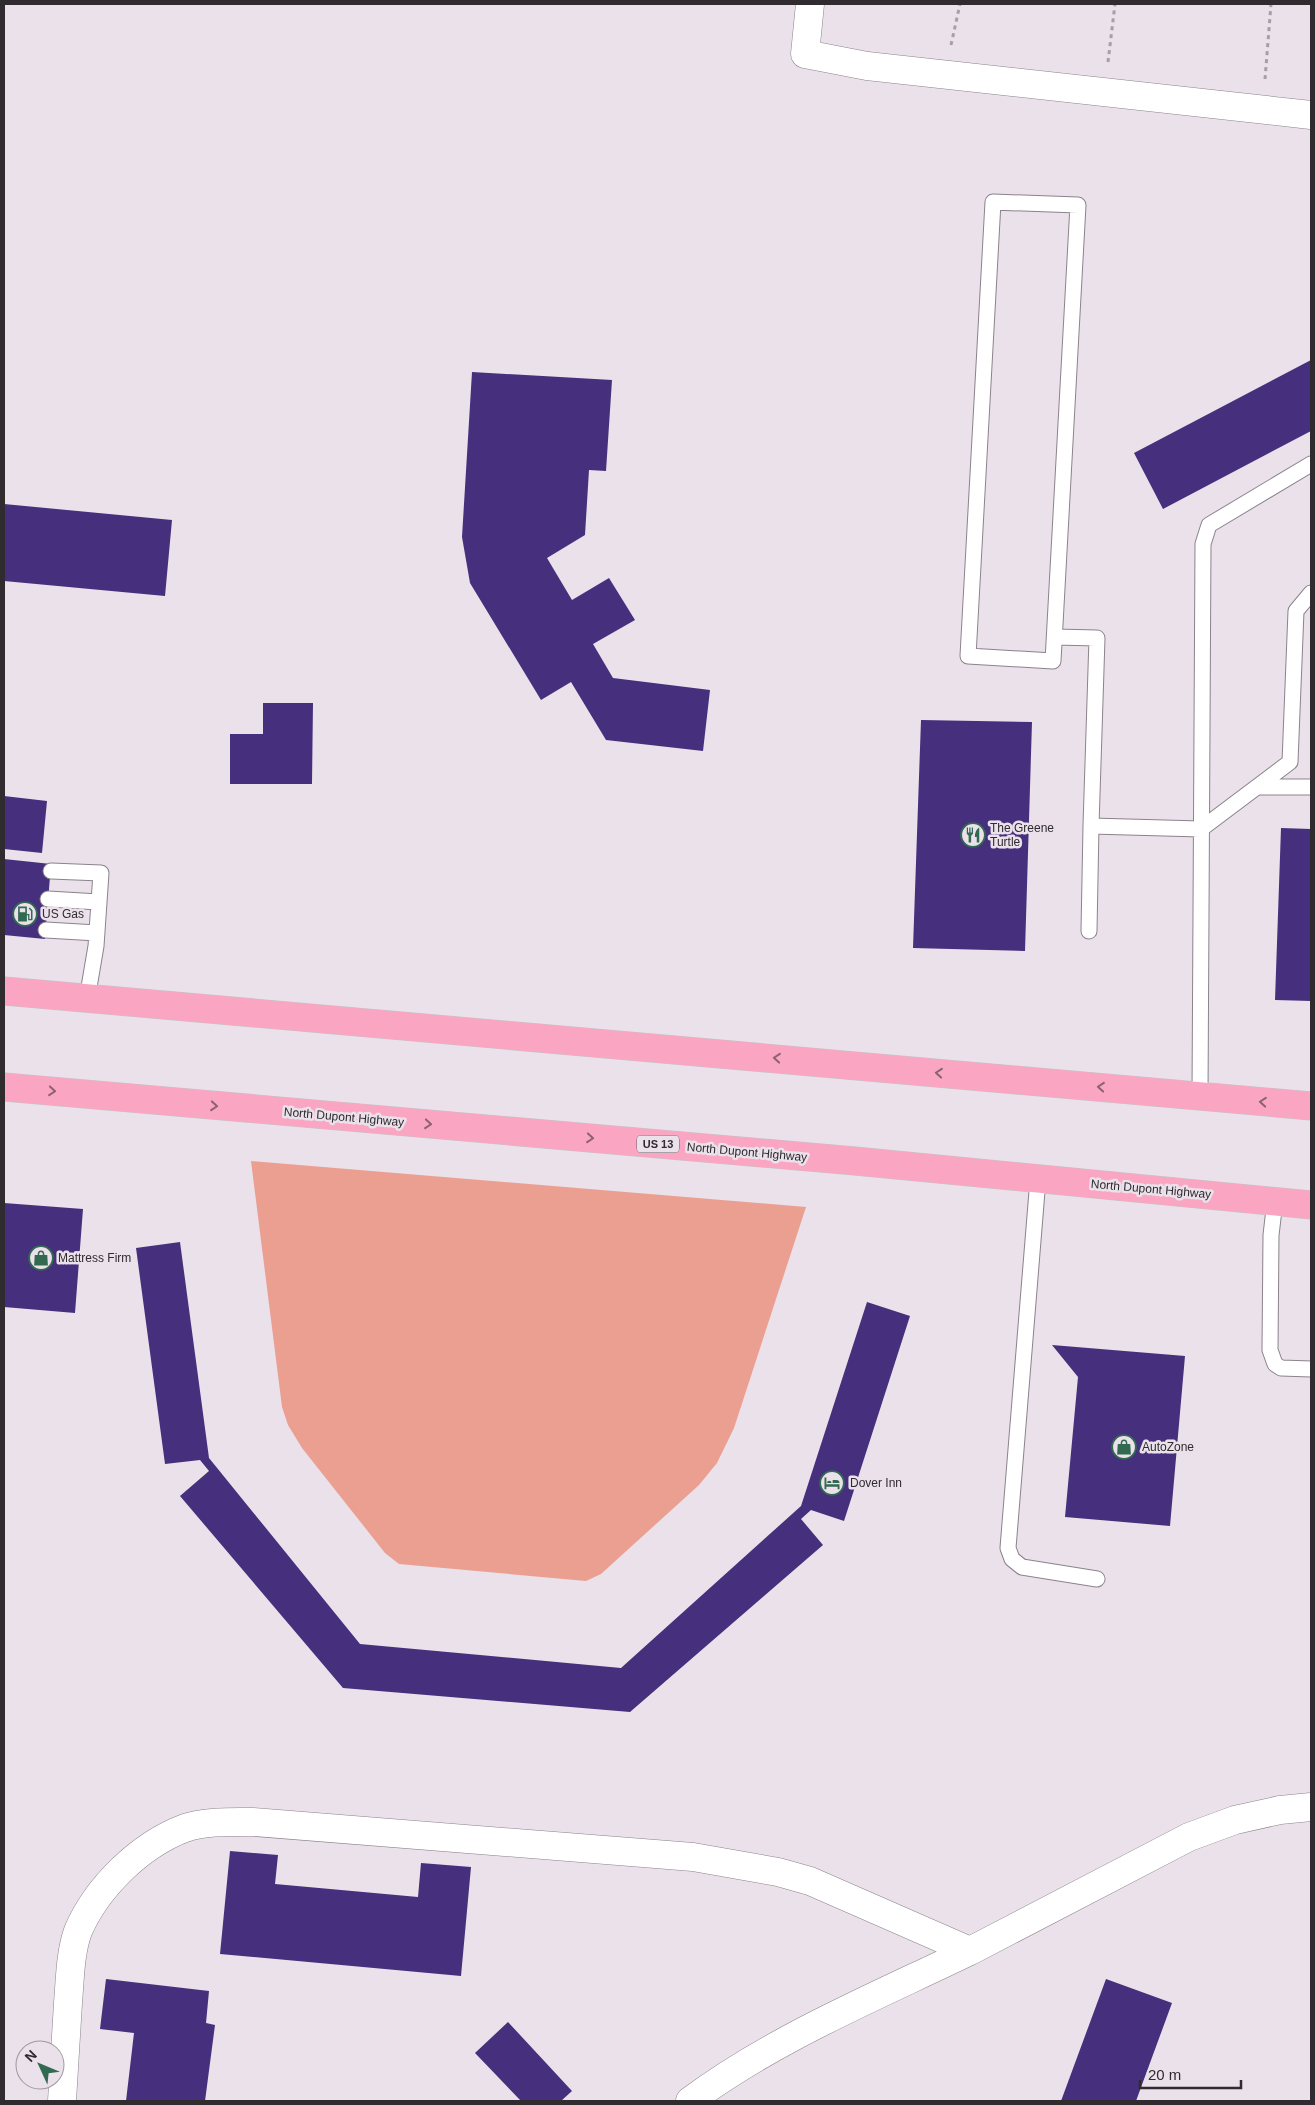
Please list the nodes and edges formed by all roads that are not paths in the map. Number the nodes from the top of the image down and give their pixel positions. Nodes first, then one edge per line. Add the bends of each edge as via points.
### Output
1 (810, 4) edge
2 (1311, 115) edge
3 (1311, 464) edge
4 (1311, 593) edge
5 (1055, 637) junction
6 (1256, 787) junction
7 (1311, 787) edge
8 (1091, 826) junction
9 (1201, 829) junction
10 (51, 871) dead end
11 (48, 899) dead end
12 (99, 902) junction
13 (46, 930) dead end
14 (1089, 931) dead end
15 (96, 933) junction
16 (4, 991) edge
17 (87, 999) junction
18 (4, 1087) edge
19 (1200, 1096) junction
20 (1311, 1106) edge
21 (1038, 1179) junction
22 (1275, 1201) junction
23 (1311, 1205) edge
24 (1311, 1368) edge
25 (1097, 1578) dead end
26 (1311, 1807) edge
27 (970, 1951) junction
28 (62, 2101) edge
29 (690, 2101) edge

1 - 2 street via 805,54 867,66
3 - 9 lane via 1209,525 1203,544
4 - 6 lane via 1296,611 1290,762
5 - 5 lane via 1078,206 993,202 968,656 1053,661
5 - 8 lane via 1097,638
6 - 7 lane
6 - 9 lane
8 - 9 lane
8 - 14 lane
9 - 19 lane
10 - 12 lane via 101,873
11 - 12 lane
12 - 15 lane
13 - 15 lane
15 - 17 lane
16 - 17 highway
19 -> 17 highway
18 -> 21 highway, North Dupont Highway / US 13
20 -> 19 highway
21 - 22 highway, North Dupont Highway / US 13
21 - 25 lane via 1008,1548 1012,1559 1022,1567
22 - 23 highway, North Dupont Highway / US 13
22 - 24 lane via 1271,1235 1270,1350 1275,1364 1281,1368
26 - 27 street via 1235,1820 1189,1837
27 - 28 street via 810,1881 738,1864 693,1857 222,1822 186,1828 156,1842 127,1865 97,1897 78,1932 71,1968
27 - 29 street via 776,2046 724,2076

